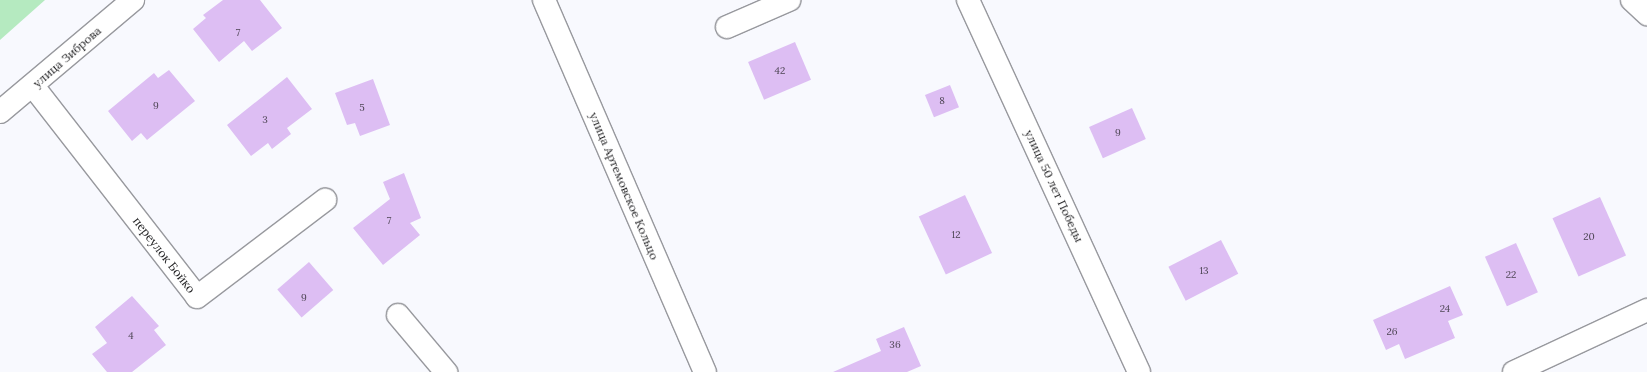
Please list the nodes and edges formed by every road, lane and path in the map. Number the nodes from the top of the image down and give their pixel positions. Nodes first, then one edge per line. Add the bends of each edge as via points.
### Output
1 (133, 0) edge
2 (544, 0) edge
3 (789, 0) edge
4 (968, 0) edge
5 (1632, 0) edge
6 (1647, 14) edge
7 (727, 27) dead end
8 (33, 86) junction
9 (0, 112) edge
10 (325, 200) dead end
11 (1647, 310) edge
12 (398, 314) dead end
13 (446, 372) edge
14 (705, 372) edge
15 (1139, 372) edge
16 (1514, 372) edge

1 - 8 street, улица Зиброва
2 - 14 street, улица Артемовское Кольцо
3 - 7 street
4 - 15 street, улица 50 лет Победы
5 - 6 street
8 - 9 street, улица Зиброва
8 - 10 street, переулок Бойко via 197,297
11 - 16 street
12 - 13 street

